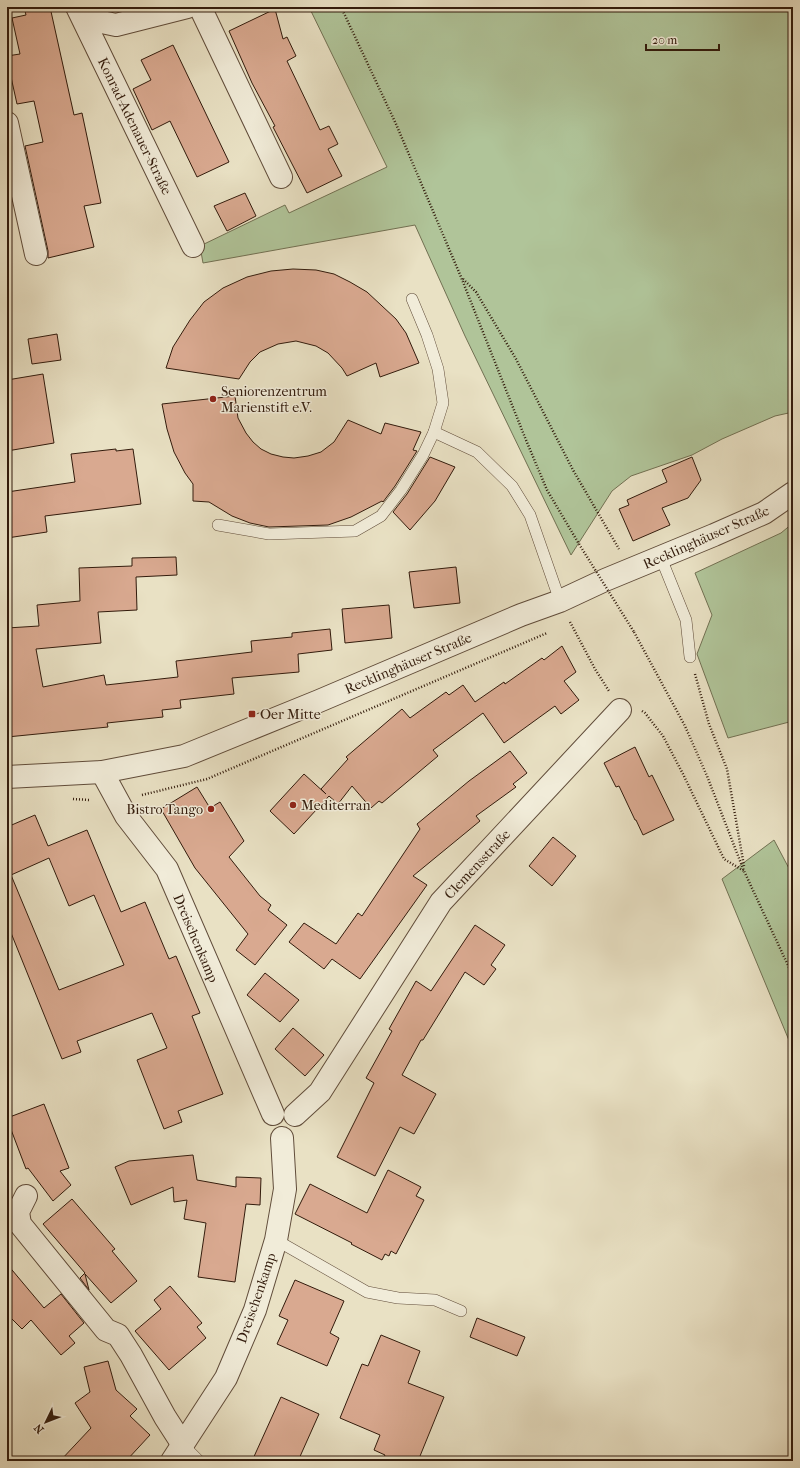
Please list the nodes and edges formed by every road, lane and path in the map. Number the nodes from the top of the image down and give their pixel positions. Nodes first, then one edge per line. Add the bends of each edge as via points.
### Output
1 (78, 7) edge
2 (187, 7) edge
3 (200, 7) edge
4 (341, 7) edge
5 (7, 123) edge
6 (281, 177) dead end
7 (193, 246) dead end
8 (36, 254) dead end
9 (461, 277) junction
10 (412, 299) dead end
11 (434, 432) junction
12 (793, 493) edge
13 (218, 525) dead end
14 (660, 558) junction
15 (631, 570) junction
16 (560, 601) junction
17 (571, 622) dead end
18 (690, 657) joint
19 (620, 710) junction
20 (102, 772) junction
21 (7, 777) edge
22 (744, 871) junction
23 (793, 976) edge
24 (273, 1114) junction
25 (295, 1116) junction
26 (282, 1138) junction
27 (26, 1196) dead end
28 (276, 1240) junction
29 (461, 1311) dead end
30 (178, 1453) edge
31 (199, 1461) edge

1 - 2 street, Konrad-Adenauer-Straße via 97,21 116,25
1 - 7 street, Konrad-Adenauer-Straße
3 - 6 street
4 - 9 path via 396,124
5 - 8 street
9 - 15 path via 476,292 516,359 573,470
9 - 22 path, bridge via 547,490 634,632 685,726
10 - 11 lane via 438,369 443,403
11 - 13 lane via 401,490 381,516 355,531 269,534
11 - 16 lane via 477,452 512,486 530,515
12 - 14 street, Recklinghäuser Straße via 764,513
14 - 15 street, Recklinghäuser Straße
14 - 18 lane via 686,620
15 - 16 street, Recklinghäuser Straße
16 - 20 street, Recklinghäuser Straße via 184,756
17 - 19 path
18 - 22 path via 709,724 727,769
19 - 22 path via 630,703 645,713 663,736 724,859
19 - 25 street, Clemensstraße via 441,902 320,1092
20 - 21 street, Recklinghäuser Straße
20 - 24 street, Dreischenkamp via 126,816 167,869
22 - 23 path
24 - 25 street via 278,1110 284,1110
24 - 26 street, Dreischenkamp via 269,1126 276,1136
25 - 26 street via 297,1128 288,1137
26 - 28 street, Dreischenkamp via 285,1189
27 - 30 street via 18,1212 20,1224 106,1330 118,1335 165,1417
28 - 29 lane via 367,1292 398,1298 435,1300
28 - 30 street, Dreischenkamp via 255,1310 226,1378
30 - 31 lane

